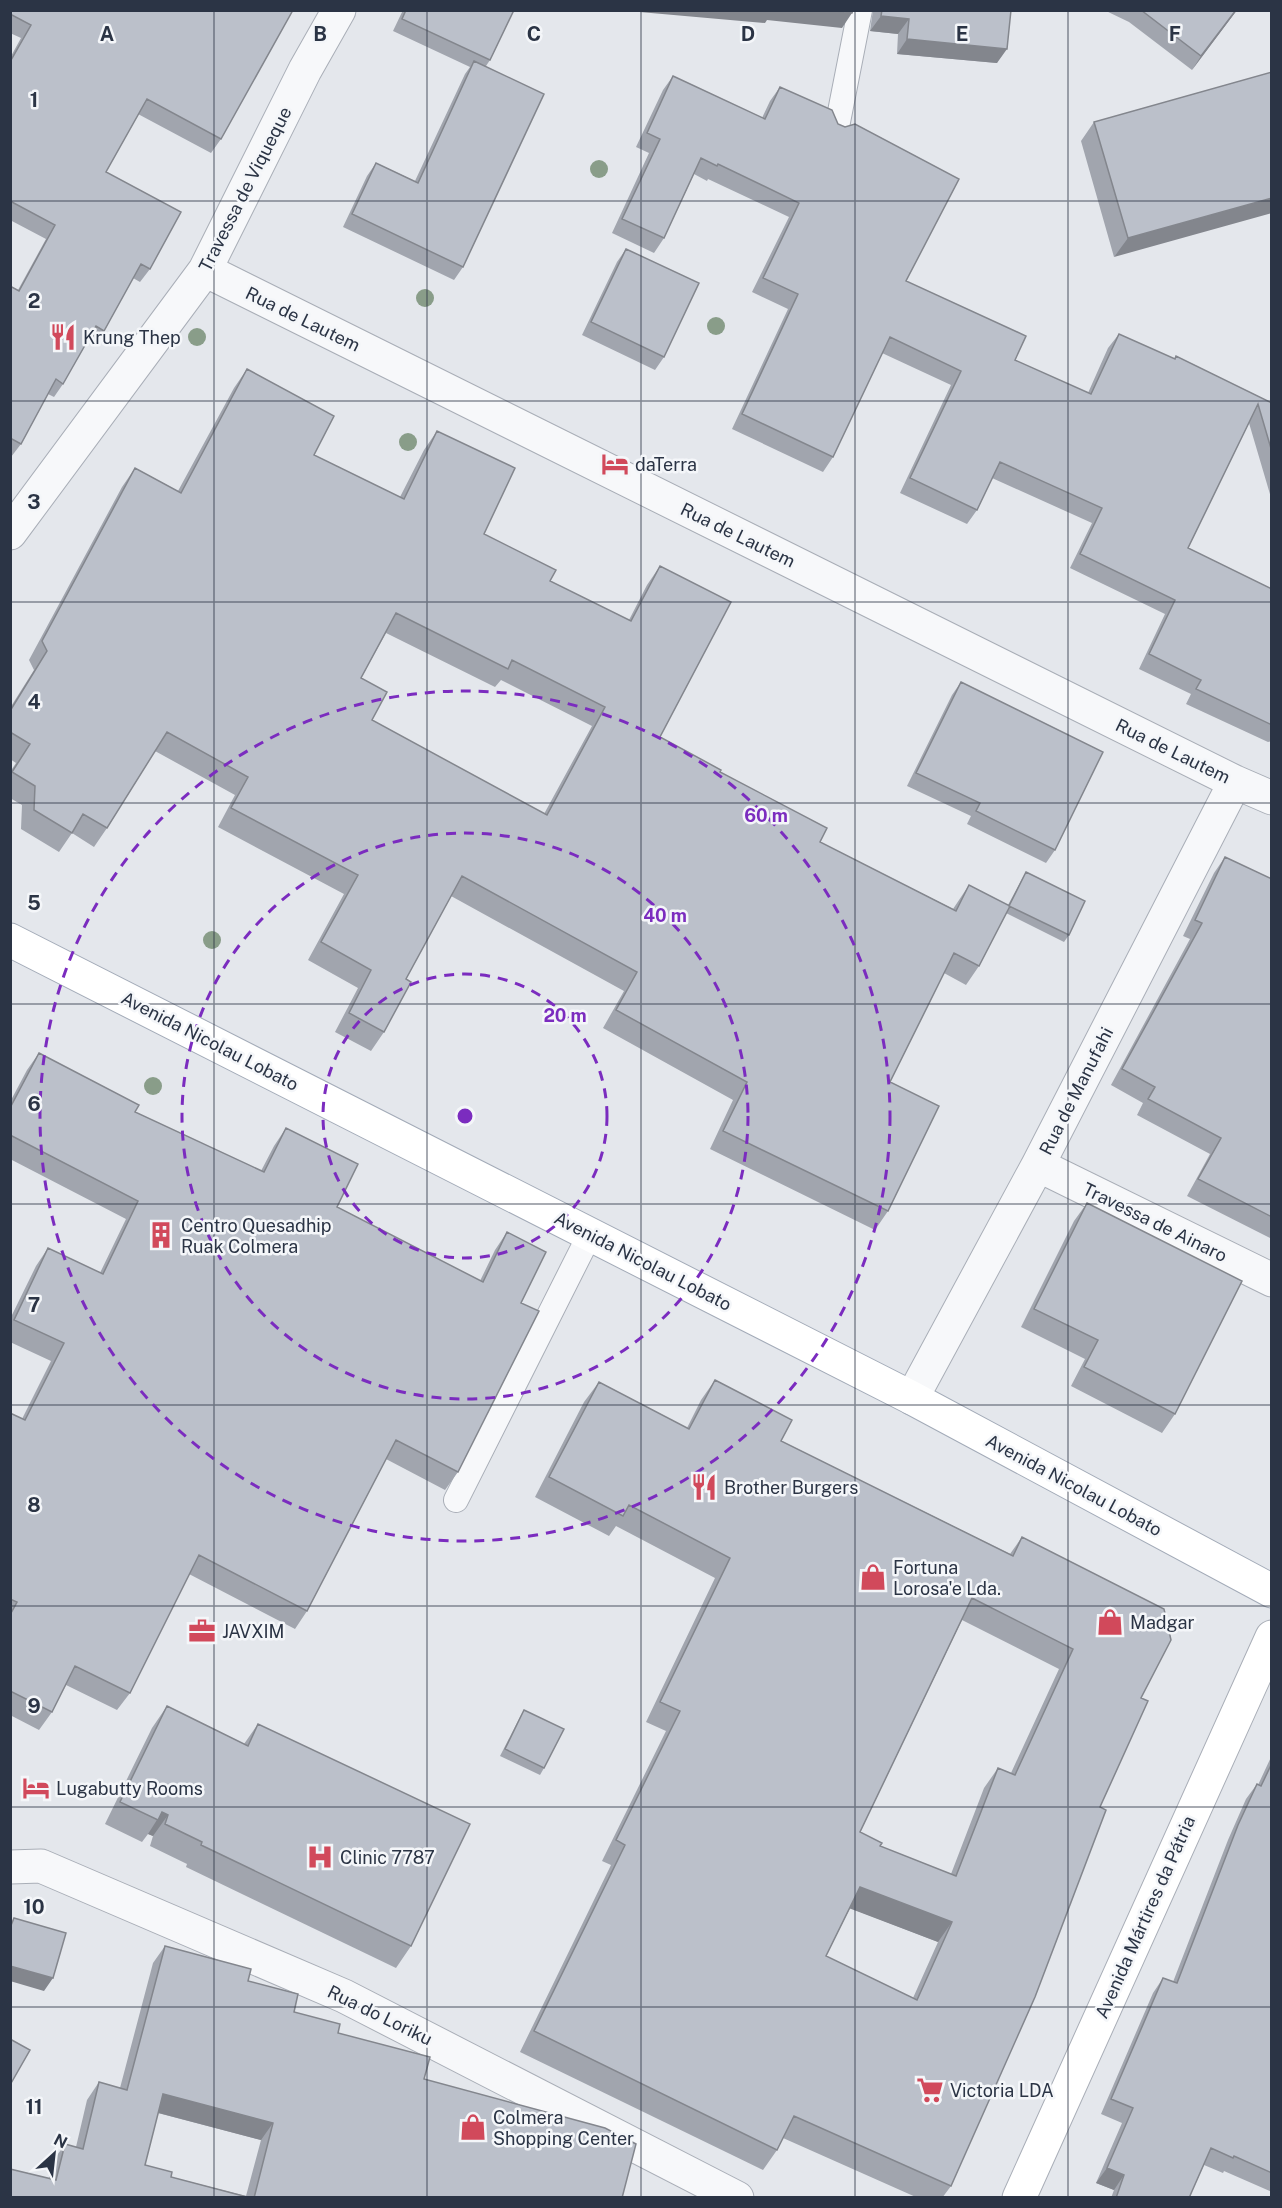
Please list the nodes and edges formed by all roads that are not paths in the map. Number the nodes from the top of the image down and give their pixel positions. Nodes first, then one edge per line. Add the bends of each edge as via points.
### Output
1 (339, 10) edge
2 (860, 10) edge
3 (837, 127) edge
4 (205, 270) junction
5 (10, 533) edge
6 (1235, 782) junction
7 (1272, 798) edge
8 (10, 940) edge
9 (1038, 1165) junction
10 (590, 1234) junction
11 (1272, 1280) edge
12 (912, 1398) junction
13 (456, 1500) edge
14 (1272, 1591) edge
15 (1272, 1637) edge
16 (10, 1847) edge
17 (26, 1866) edge
18 (737, 2198) edge
19 (1019, 2198) edge

1 - 4 street, Travessa de Viqueque
2 - 3 lane
4 - 5 street, Travessa de Viqueque
4 - 6 street, Rua de Lautem
6 - 7 street, Rua de Lautem
6 - 9 street, Rua de Manufahi
8 - 10 main road, Avenida Nicolau Lobato
9 - 11 street, Travessa de Ainaro
9 - 12 street, Rua de Manufahi
10 - 12 main road, Avenida Nicolau Lobato
10 - 13 lane
12 - 14 main road, Avenida Nicolau Lobato
15 - 19 main road, Avenida Mártires da Pátria
16 - 17 street, Rua do Loriku
17 - 18 street, Rua do Loriku via 344,1996

